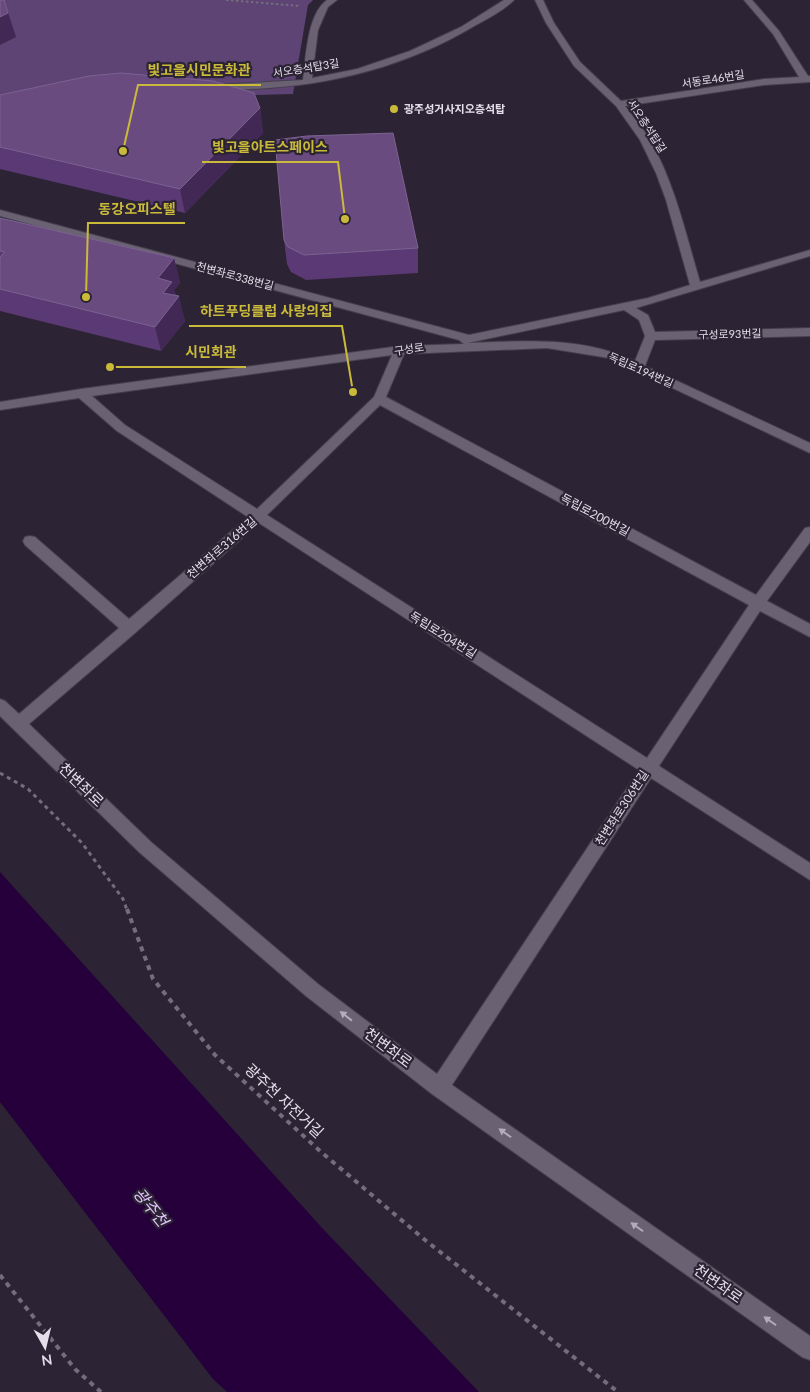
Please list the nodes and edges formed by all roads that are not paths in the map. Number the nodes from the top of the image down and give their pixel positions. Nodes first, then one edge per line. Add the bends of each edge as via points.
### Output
1 (333, 0) edge
2 (510, 0) edge
3 (539, 0) edge
4 (748, 0) edge
5 (808, 79) edge
6 (307, 82) junction
7 (211, 88) edge
8 (619, 104) junction
9 (0, 213) edge
10 (810, 253) edge
11 (696, 287) junction
12 (627, 306) junction
13 (810, 332) edge
14 (651, 336) junction
15 (469, 340) junction
16 (400, 350) junction
17 (638, 368) junction
18 (81, 393) junction
19 (379, 399) junction
20 (0, 406) edge
21 (810, 448) edge
22 (257, 517) junction
23 (810, 532) edge
24 (30, 541) dead end
25 (758, 603) junction
26 (130, 628) junction
27 (810, 631) edge
28 (0, 706) edge
29 (18, 724) junction
30 (650, 767) junction
31 (810, 872) edge
32 (439, 1087) junction
33 (810, 1349) edge

1 - 6 street via 324,6 314,30
2 - 6 street, 서오층석탑3길 via 441,40 368,69
3 - 8 street, 서오층석탑길 via 577,64
4 - 5 street
5 - 8 street, 서동로46번길 via 764,82
6 - 7 street, 서오층석탑3길
8 - 11 street, 서오층석탑길 via 645,140 662,173
9 - 15 street, 천변좌로338번길
10 - 11 street, 구성로
11 - 12 street, 구성로
12 - 14 street via 644,318
12 - 15 street, 구성로
13 - 14 street, 구성로93번길
14 - 17 street
15 - 16 street, 구성로
16 - 17 street, 독립로194번길 via 547,344 612,355
16 - 18 street, 구성로
16 - 19 street, 천변좌로316번길
17 - 21 street, 독립로194번길
18 - 20 street, 구성로
18 - 22 street, 독립로204번길 via 121,428
19 - 22 street, 천변좌로316번길
19 - 25 street, 독립로200번길
22 - 26 street, 천변좌로316번길
22 - 30 street, 독립로204번길
23 - 25 street, 천변좌로306번길
24 - 26 street
25 - 27 street, 독립로200번길
25 - 30 street, 천변좌로306번길
26 - 29 street, 천변좌로316번길
28 - 29 street, 천변좌로
32 -> 29 street, 천변좌로 via 312,990 153,854
30 - 31 street, 독립로204번길
30 - 32 street, 천변좌로306번길
33 -> 32 street, 천변좌로

